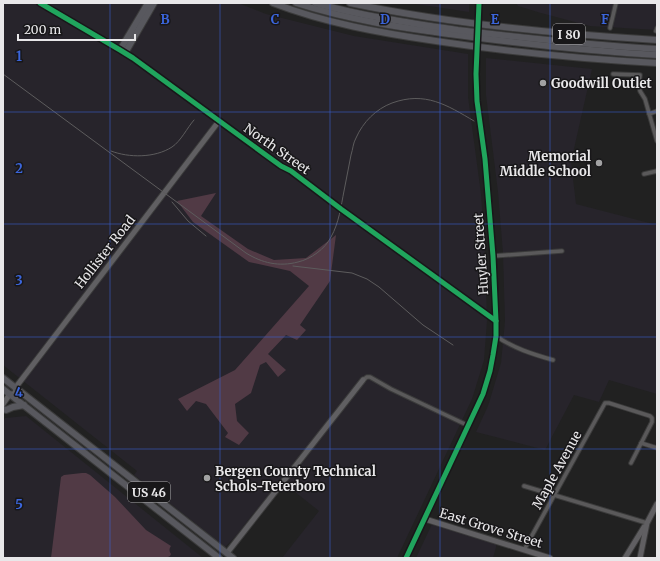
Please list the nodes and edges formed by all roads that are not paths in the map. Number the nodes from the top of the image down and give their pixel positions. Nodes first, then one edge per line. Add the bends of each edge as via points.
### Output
1 (40, 3) edge
2 (148, 3) edge
3 (154, 3) edge
4 (273, 3) edge
5 (296, 3) edge
6 (315, 3) edge
7 (350, 3) edge
8 (479, 3) edge
9 (616, 3) edge
10 (610, 28) dead end
11 (657, 40) edge
12 (657, 49) edge
13 (122, 51) junction
14 (657, 55) edge
15 (657, 63) edge
16 (613, 74) dead end
17 (657, 111) edge
18 (649, 114) junction
19 (219, 121) junction
20 (657, 141) edge
21 (657, 171) edge
22 (644, 174) dead end
23 (562, 251) dead end
24 (493, 256) junction
25 (496, 321) junction
26 (496, 336) junction
27 (552, 360) dead end
28 (3, 379) edge
29 (363, 380) joint
30 (15, 388) junction
31 (3, 389) edge
32 (10, 394) junction
33 (3, 404) edge
34 (24, 405) junction
35 (3, 409) edge
36 (469, 426) junction
37 (64, 427) junction
38 (641, 443) junction
39 (657, 448) edge
40 (631, 463) dead end
41 (524, 486) dead end
42 (555, 495) junction
43 (657, 504) edge
44 (425, 519) junction
45 (647, 523) junction
46 (524, 550) junction
47 (227, 553) junction
48 (219, 558) edge
49 (233, 558) edge
50 (406, 558) edge
51 (550, 558) edge
52 (625, 558) edge
53 (640, 558) edge

1 - 13 street, North Street
2 - 13 highway
3 - 13 highway
4 - 15 highway, I 80 via 338,23 428,40 531,53
5 - 14 highway, I 80 via 357,19 442,33 556,47
6 - 12 highway, I 80 via 371,16 448,28 546,40
7 - 11 highway, I 80 via 482,24
8 - 24 street, Huyler Street, bridge via 477,101 485,159
9 - 10 street
13 - 19 street, North Street
16 - 18 street via 640,75 639,87
17 - 18 street
18 - 20 street
19 - 25 street, North Street
19 - 30 street, Hollister Road
21 - 22 street
23 - 24 street
24 - 25 street, Huyler Street
25 - 26 street, Huyler Street
26 - 27 street via 520,350
26 - 36 street, Huyler Street via 487,382
28 - 30 highway, US 46
28 - 32 highway
29 - 36 street via 370,377
29 - 47 street
30 - 32 street, Hollister Road via 14,394
30 - 37 highway, US 46
31 - 32 highway, US 46
32 - 33 street
32 - 34 highway, US 46
32 - 37 highway via 22,398
34 - 35 highway
34 - 48 highway, US 46
36 - 44 street, Huyler Street
37 - 47 highway, US 46
38 - 39 street
38 - 40 street
38 - 42 street, Maple Avenue via 653,420 650,416 606,403
41 - 42 street
42 - 45 street
42 - 46 street, Maple Avenue
43 - 45 street
44 - 46 street, East Grove Street
44 - 50 street, Huyler Street
45 - 52 street
45 - 53 street
46 - 51 street, East Grove Street
47 - 49 highway, US 46

